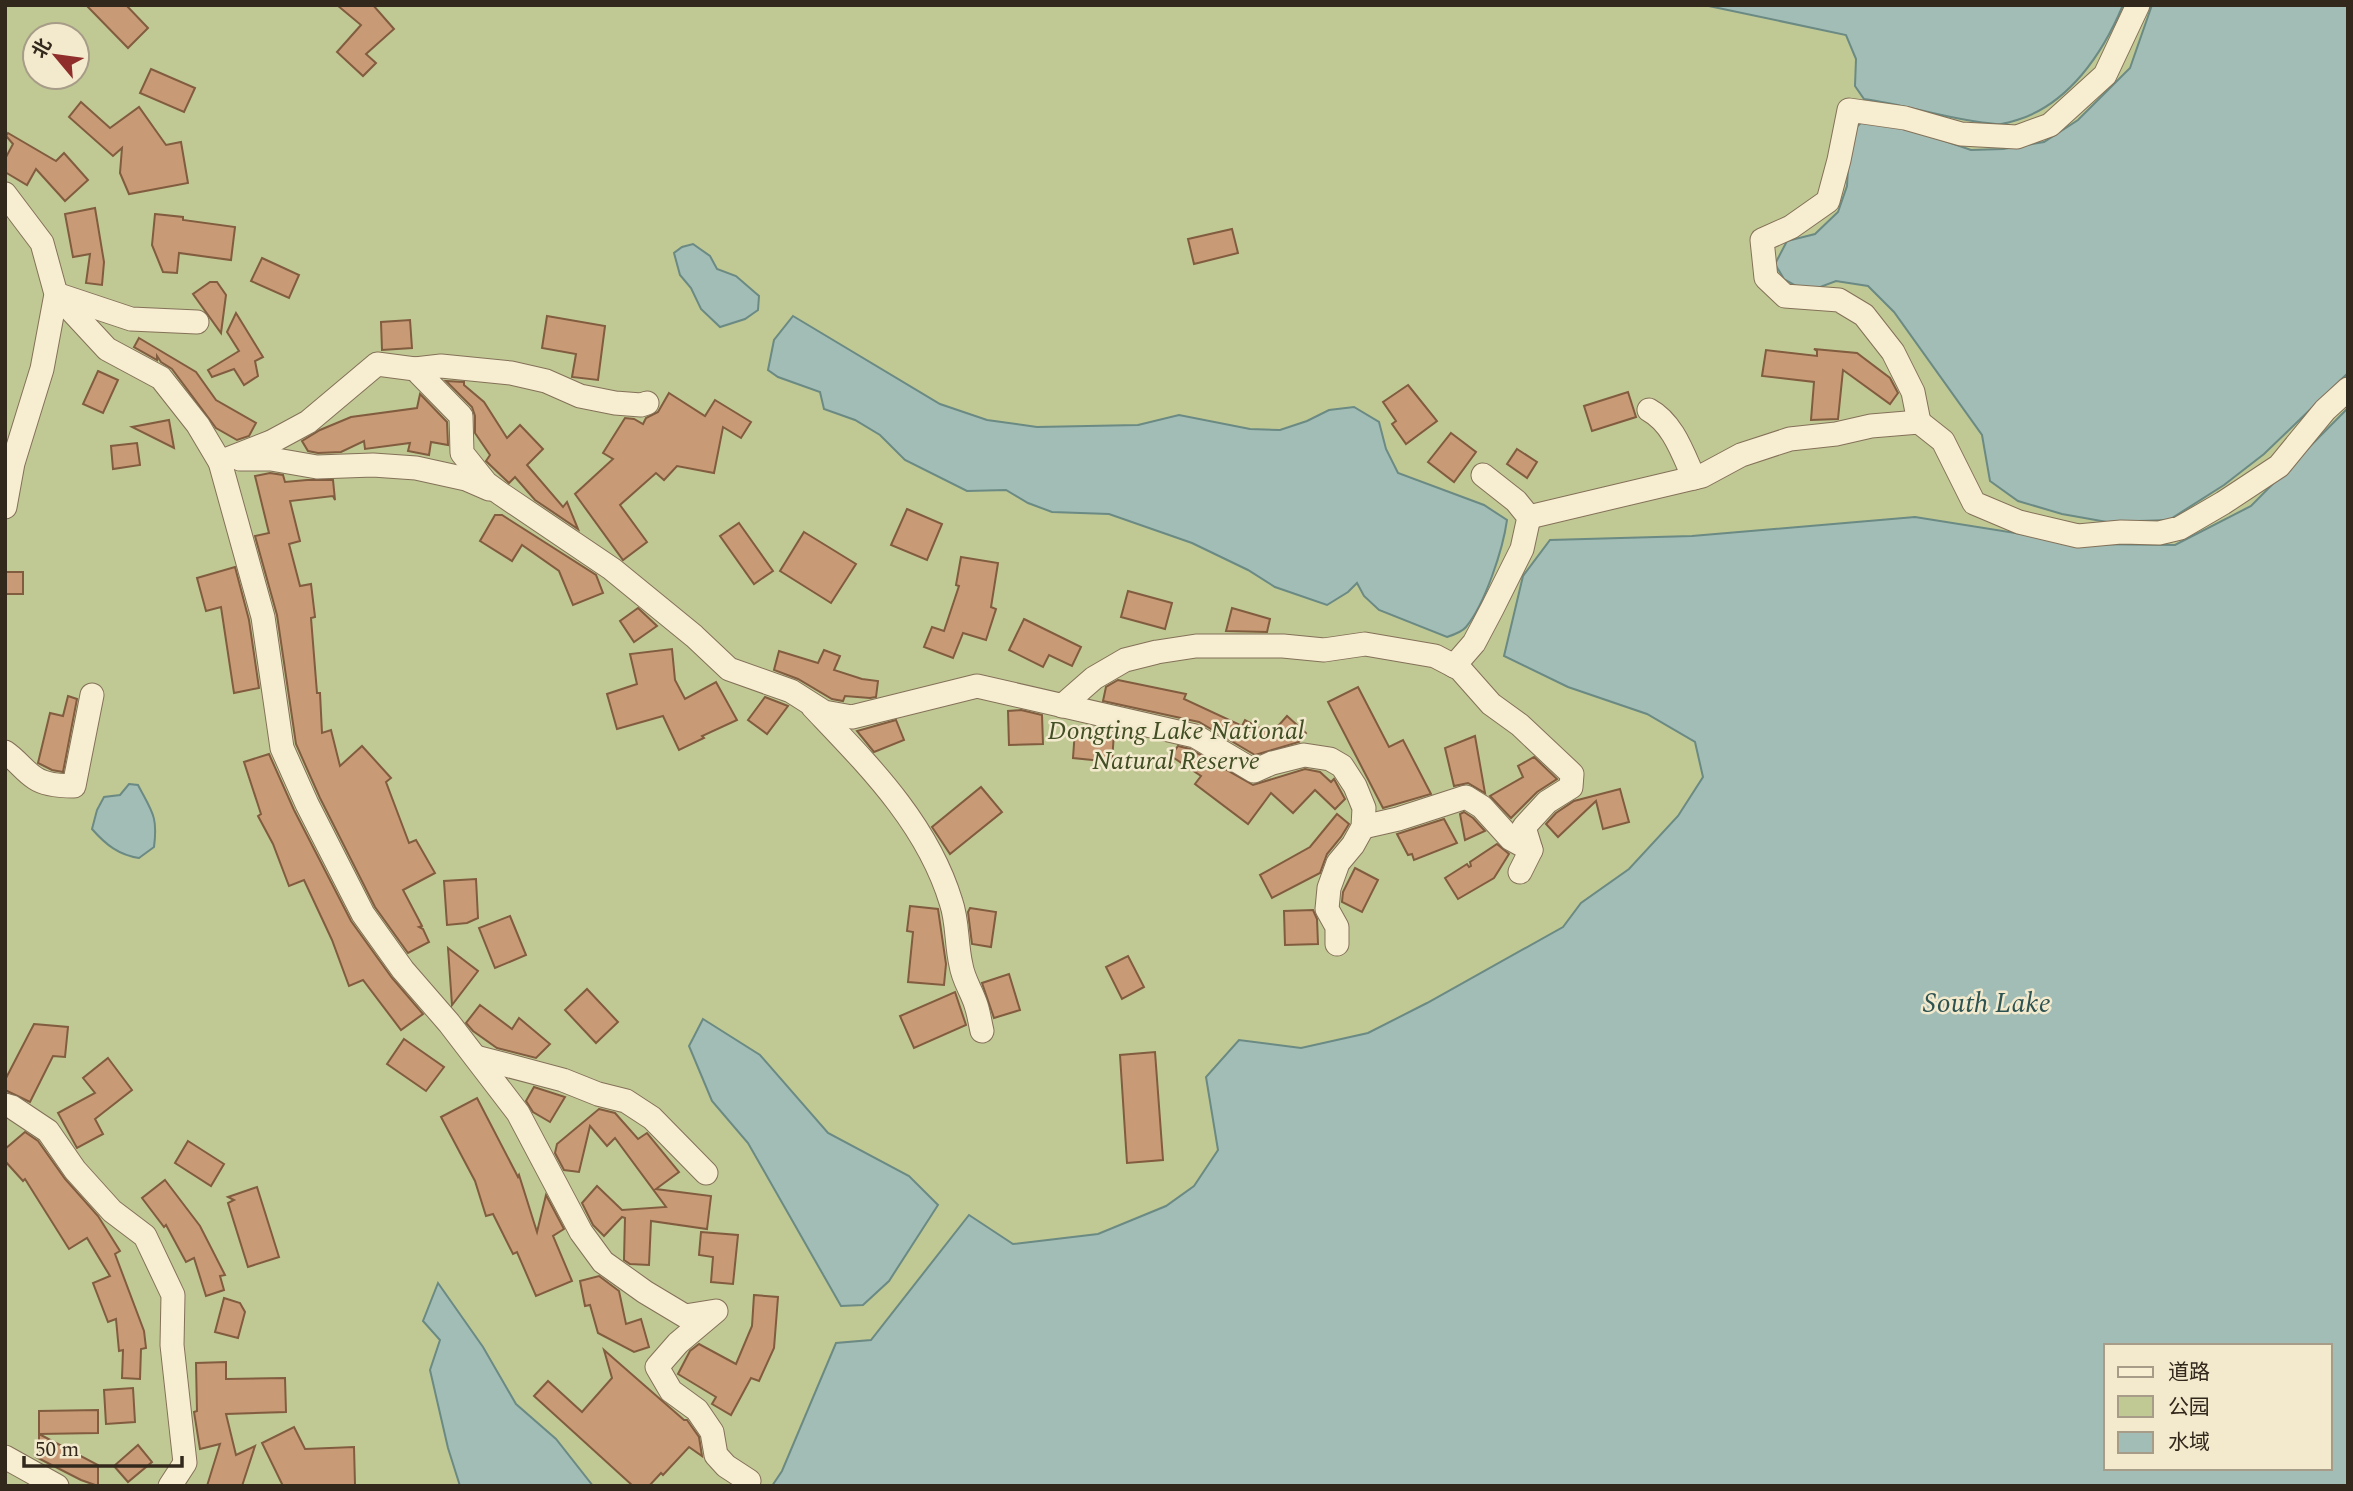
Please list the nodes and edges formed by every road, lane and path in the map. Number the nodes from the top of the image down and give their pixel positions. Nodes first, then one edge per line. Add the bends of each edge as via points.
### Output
1 (2138, 5) edge
2 (5, 194) edge
3 (56, 294) junction
4 (197, 322) dead end
5 (415, 369) junction
6 (2348, 389) edge
7 (647, 403) dead end
8 (1649, 410) dead end
9 (1919, 422) junction
10 (223, 461) junction
11 (1483, 475) dead end
12 (1694, 478) junction
13 (501, 494) junction
14 (5, 507) edge
15 (1529, 517) junction
16 (1454, 666) junction
17 (92, 695) dead end
18 (806, 700) junction
19 (1062, 706) junction
20 (5, 752) edge
21 (1363, 827) junction
22 (1531, 850) junction
23 (1520, 872) dead end
24 (1337, 944) dead end
25 (982, 1031) dead end
26 (476, 1057) junction
27 (5, 1105) edge
28 (706, 1173) dead end
29 (5, 1457) edge
30 (748, 1481) dead end
31 (57, 1486) edge
32 (170, 1486) edge

1 - 9 street via 2105,75 2050,125 2017,137 1961,134 1905,118 1849,110 1828,201 1762,240 1766,278 1785,296 1839,300 1864,315 1893,352 1913,392
2 - 3 street via 42,243
3 - 4 street via 131,319
3 - 10 street via 107,349 161,378
3 - 14 street via 42,369 13,463
5 - 7 street via 440,366 511,373 580,396
5 - 10 street via 377,364 308,422
5 - 13 street via 461,416 462,453
6 - 9 street via 2279,466 2223,503 2159,533 2078,536 2019,522 1974,503 1943,441
8 - 12 street via 1678,442
9 - 12 street via 1790,439 1741,455
10 - 13 street via 271,459 317,467 416,468 466,479
10 - 26 street via 263,617 282,748 363,914 403,971
11 - 15 street
12 - 15 street
13 - 18 street via 612,569 729,669
15 - 16 street via 1522,549 1498,597 1474,643
16 - 19 street via 1435,656 1365,644 1324,650 1196,646 1125,660 1094,678
16 - 22 street via 1572,774 1571,787 1547,802 1524,827
17 - 20 street via 74,786 37,780
18 - 19 street via 824,712 852,717 977,686
18 - 25 street via 876,773 929,849 951,901 961,966
19 - 21 street via 1195,736 1254,771 1304,755 1330,759 1342,766 1355,786 1364,808
21 - 22 street via 1466,797 1482,807 1511,839
21 - 24 street via 1338,863 1329,888 1327,909 1337,928
22 - 23 street
26 - 28 street via 626,1101 652,1118
26 - 30 street via 519,1113 581,1232 603,1262 685,1316 716,1311 657,1367 671,1391 696,1410 712,1432 716,1455
27 - 32 street via 48,1131 112,1211 145,1236 169,1283 186,1463
29 - 31 street

